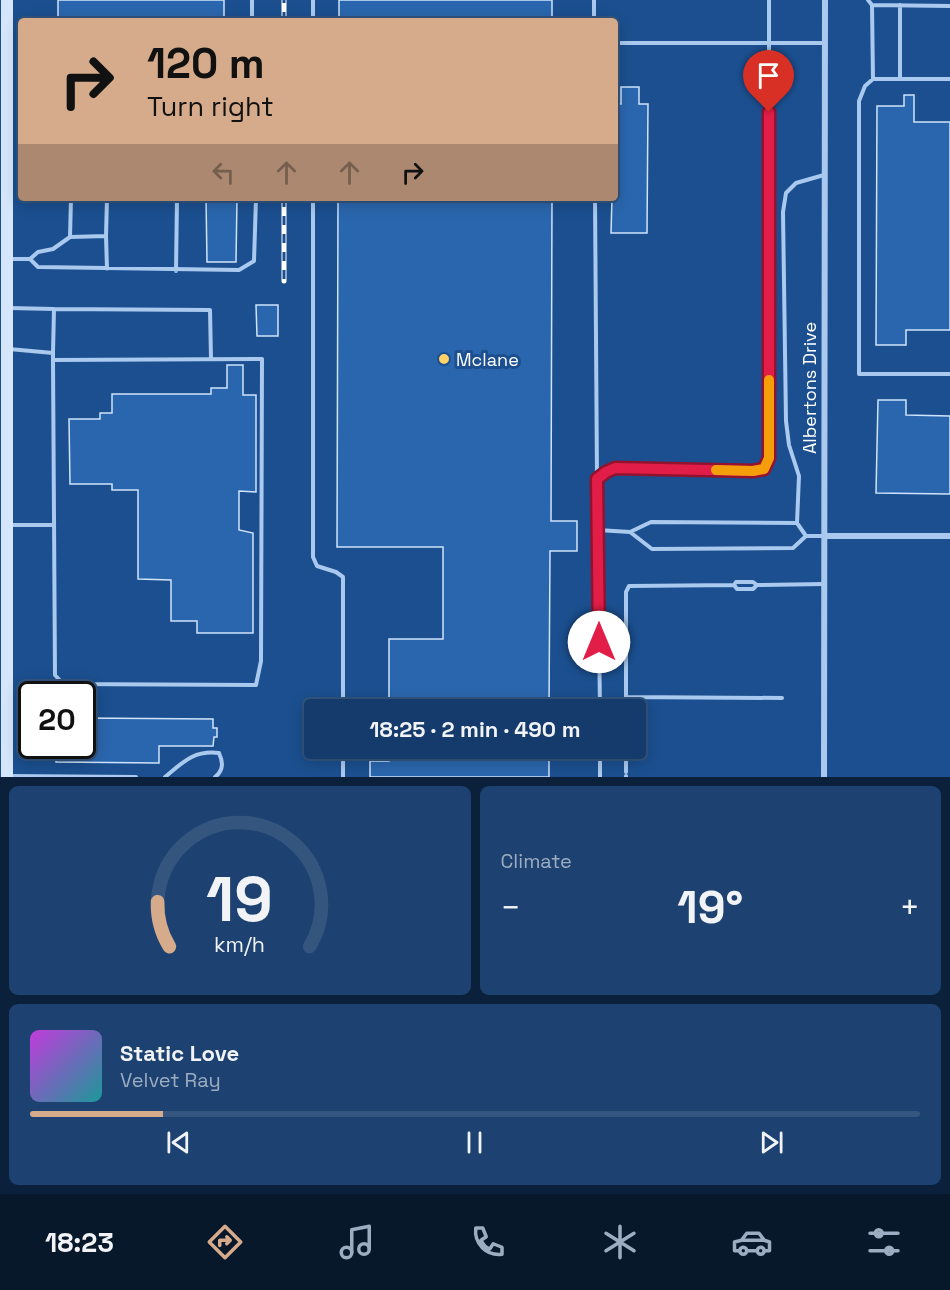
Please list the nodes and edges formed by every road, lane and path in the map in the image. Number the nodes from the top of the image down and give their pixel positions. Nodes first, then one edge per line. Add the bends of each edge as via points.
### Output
1 (7, 0) edge
2 (252, 0) edge
3 (314, 0) edge
4 (594, 0) edge
5 (769, 0) edge
6 (825, 0) edge
7 (868, 0) edge
8 (872, 5) junction
9 (900, 5) junction
10 (950, 6) edge
11 (252, 18) edge
12 (313, 18) edge
13 (594, 18) edge
14 (769, 42) junction
15 (618, 43) edge
16 (825, 43) junction
17 (873, 79) junction
18 (900, 79) junction
19 (950, 79) edge
20 (3, 138) edge
21 (824, 175) junction
22 (71, 201) edge
23 (107, 201) edge
24 (177, 201) edge
25 (255, 201) edge
26 (313, 201) edge
27 (596, 201) edge
28 (106, 236) junction
29 (70, 237) junction
30 (3, 259) edge
31 (30, 259) junction
32 (107, 269) junction
33 (176, 271) junction
34 (6, 308) junction
35 (54, 309) junction
36 (3, 349) edge
37 (53, 353) junction
38 (211, 359) junction
39 (53, 360) junction
40 (950, 374) edge
41 (597, 479) junction
42 (797, 524) junction
43 (3, 525) edge
44 (53, 525) junction
45 (598, 531) junction
46 (630, 532) junction
47 (806, 536) junction
48 (824, 536) junction
49 (950, 536) edge
50 (824, 584) junction
51 (626, 697) joint
52 (782, 698) dead end
53 (343, 699) edge
54 (600, 699) edge
55 (343, 759) edge
56 (600, 759) edge
57 (626, 759) edge
58 (626, 775) edge
59 (0, 776) edge
60 (7, 777) edge
61 (136, 777) edge
62 (165, 777) edge
63 (215, 777) edge
64 (343, 777) edge
65 (600, 777) edge
66 (824, 777) edge

1 - 20 main road
2 - 11 lane
3 - 12 lane
4 - 13 lane
5 - 14 lane
6 - 16 street, Albertons Drive
7 - 8 lane
8 - 9 lane
8 - 17 lane
9 - 10 lane
9 - 18 lane
14 - 15 lane
14 - 16 lane
14 - 41 lane via 769,458 764,469 753,471 615,468
16 - 21 street, Albertons Drive
17 - 18 lane
17 - 40 lane via 859,101 859,374
18 - 19 lane
20 - 30 main road
21 - 42 lane via 796,183 786,193 783,212 786,421 799,476
21 - 48 street, Albertons Drive
22 - 29 lane
23 - 28 lane
24 - 33 lane
25 - 33 lane via 255,261 239,270
26 - 53 lane via 313,557 317,566 343,577
27 - 41 lane
28 - 29 lane
28 - 32 lane
29 - 31 lane
30 - 31 lane
30 - 34 main road
31 - 32 lane via 38,267
32 - 33 lane
34 - 35 lane
34 - 36 main road
35 - 37 lane
35 - 38 lane via 210,310
36 - 37 lane
36 - 43 main road
37 - 39 lane
38 - 39 lane
38 - 44 lane via 262,359 261,661 256,685 63,684 56,675
39 - 44 lane
41 - 45 lane
42 - 46 lane via 651,522
42 - 47 lane
43 - 44 lane
43 - 60 main road
45 - 46 lane
45 - 54 lane
46 - 47 lane via 652,549 793,548
47 - 48 lane
48 - 49 street
48 - 50 street, Albertons Drive
50 - 51 lane via 629,586
50 - 66 street, Albertons Drive
51 - 52 lane
55 - 64 lane
56 - 65 lane
57 - 58 lane
59 - 60 main road
60 - 61 lane
62 - 63 lane via 205,751 219,753 223,761

